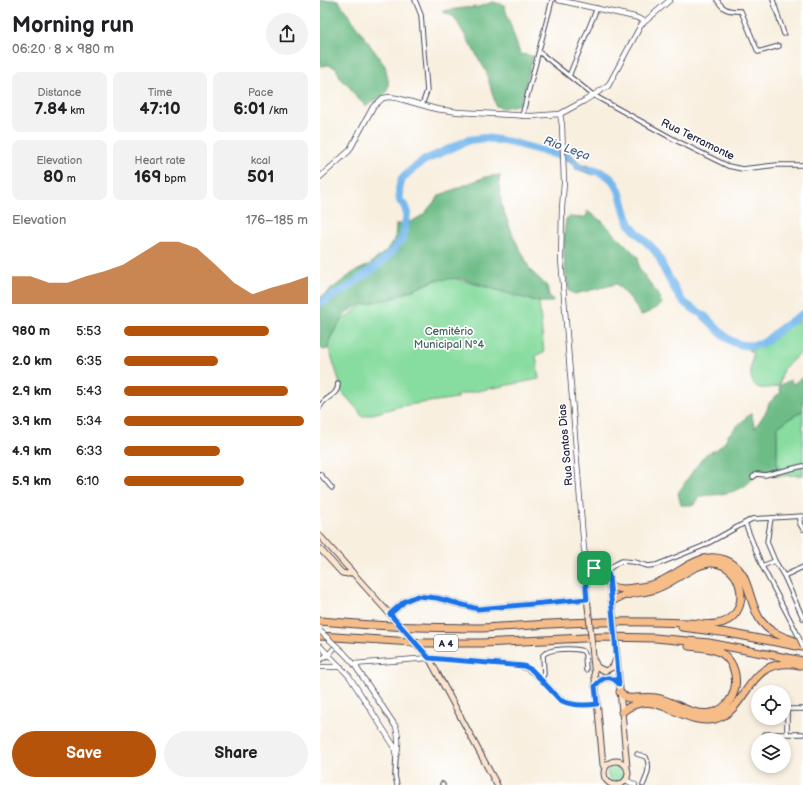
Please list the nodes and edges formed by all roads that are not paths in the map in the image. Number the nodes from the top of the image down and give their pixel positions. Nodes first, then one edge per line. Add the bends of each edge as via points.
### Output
1 (415, 0) edge
2 (552, 0) edge
3 (558, 0) edge
4 (670, 0) edge
5 (718, 0) edge
6 (773, 0) edge
7 (571, 1) edge
8 (597, 8) junction
9 (645, 21) junction
10 (784, 34) dead end
11 (780, 46) dead end
12 (539, 52) junction
13 (569, 76) junction
14 (593, 95) junction
15 (422, 104) junction
16 (560, 114) junction
17 (522, 116) junction
18 (803, 165) edge
19 (320, 177) edge
20 (338, 383) dead end
21 (320, 407) edge
22 (803, 466) edge
23 (320, 474) edge
24 (753, 477) dead end
25 (332, 488) dead end
26 (801, 517) edge
27 (771, 518) junction
28 (745, 523) junction
29 (803, 529) edge
30 (320, 536) edge
31 (320, 550) edge
32 (774, 561) junction
33 (762, 566) junction
34 (803, 567) edge
35 (594, 568) junction
36 (606, 571) junction
37 (352, 572) junction
38 (784, 576) junction
39 (610, 586) junction
40 (587, 599) junction
41 (612, 603) junction
42 (801, 610) edge
43 (390, 614) junction
44 (803, 618) edge
45 (320, 621) edge
46 (652, 623) junction
47 (320, 631) edge
48 (320, 636) edge
49 (679, 640) junction
50 (320, 646) edge
51 (336, 646) junction
52 (803, 646) edge
53 (330, 653) junction
54 (617, 654) junction
55 (429, 658) junction
56 (593, 658) junction
57 (320, 660) edge
58 (803, 661) edge
59 (354, 664) junction
60 (803, 666) edge
61 (320, 667) edge
62 (341, 668) junction
63 (586, 670) dead end
64 (541, 680) junction
65 (619, 684) junction
66 (368, 686) junction
67 (595, 686) junction
68 (359, 691) junction
69 (620, 692) junction
70 (597, 704) junction
71 (791, 709) edge
72 (803, 709) edge
73 (622, 712) junction
74 (791, 734) edge
75 (803, 734) edge
76 (637, 754) dead end
77 (396, 757) junction
78 (627, 767) junction
79 (605, 768) junction
80 (626, 780) junction
81 (607, 781) junction
82 (397, 785) edge
83 (497, 785) edge
84 (602, 785) edge
85 (635, 785) edge
86 (643, 785) edge

1 - 15 street via 421,15 427,91
2 - 12 street
3 - 7 street
4 - 9 street
5 - 11 street via 726,10 741,11 758,52
6 - 10 street
7 - 8 street
8 - 9 street
8 - 13 street
9 - 14 street via 636,32 608,86
12 - 13 street, Rua Terramonte
12 - 17 street
13 - 14 street, Rua Terramonte
14 - 16 street
14 - 18 street, Rua Terramonte via 728,166 742,169
15 - 17 street via 458,112
15 - 19 street via 383,98 373,106 349,151
16 - 17 street
16 - 35 street, Rua Santos Dias via 564,183 561,259 571,395 584,550
20 - 21 street via 336,392
22 - 24 street via 765,475 757,474
23 - 25 street
26 - 27 street
26 - 29 street via 800,524
27 - 28 street via 755,518
27 - 32 street via 767,542
28 - 33 street
28 - 36 street via 703,546 656,565 622,561
30 - 37 main road
31 - 37 main road via 342,573
32 - 33 street
32 - 38 street
33 - 52 street, bridge
34 - 38 street
35 - 36 main road
35 - 40 main road via 587,576
36 - 39 main road
37 - 43 main road
38 - 42 street
39 - 41 main road
39 - 52 highway via 618,590 645,587 670,577 698,560 709,557 726,560 739,570 762,622 772,632
40 - 43 main road via 478,609 437,598 417,596 405,601
40 - 56 main road, bridge
41 - 46 highway via 623,594 654,590 696,567 711,563 726,567 741,586 741,602 738,608 733,616 720,624
41 - 54 main road, bridge
42 - 44 street
43 - 55 main road, bridge
45 - 46 highway, A 4 via 368,626 481,628 576,622
46 - 52 highway, A 4
47 - 51 street, bridge
48 - 49 highway, A 4 via 427,643 604,637
49 - 58 highway, A 4 via 741,648
49 - 69 highway via 688,645 723,654 733,666 736,686 731,698 723,707 712,713 694,713 664,700 628,698
50 - 53 street
51 - 53 street
51 - 59 street, bridge
53 - 57 street
53 - 62 street
54 - 56 main road via 615,666 605,671 597,667
54 - 65 main road
55 - 59 street
55 - 64 street via 524,666
55 - 83 main road
56 - 67 main road
59 - 66 street
60 - 73 highway via 780,664 766,669 756,676 731,710 714,718 692,718 657,703 640,702
61 - 62 street
62 - 68 street
63 - 64 street via 583,651 577,649 545,652 544,674
64 - 70 street via 560,700 582,706
65 - 67 main road via 612,678 605,678
65 - 69 main road
66 - 68 street
66 - 77 street via 396,727 399,745
67 - 70 main road
68 - 77 street via 394,746
69 - 73 main road
70 - 79 main road
71 - 72 street
73 - 78 main road
74 - 75 street
76 - 86 street via 646,757 648,761 648,774
77 - 82 street
78 - 79 main road via 616,761 609,763
78 - 80 main road
79 - 81 main road
80 - 81 main road via 617,785
80 - 85 street
81 - 84 main road

